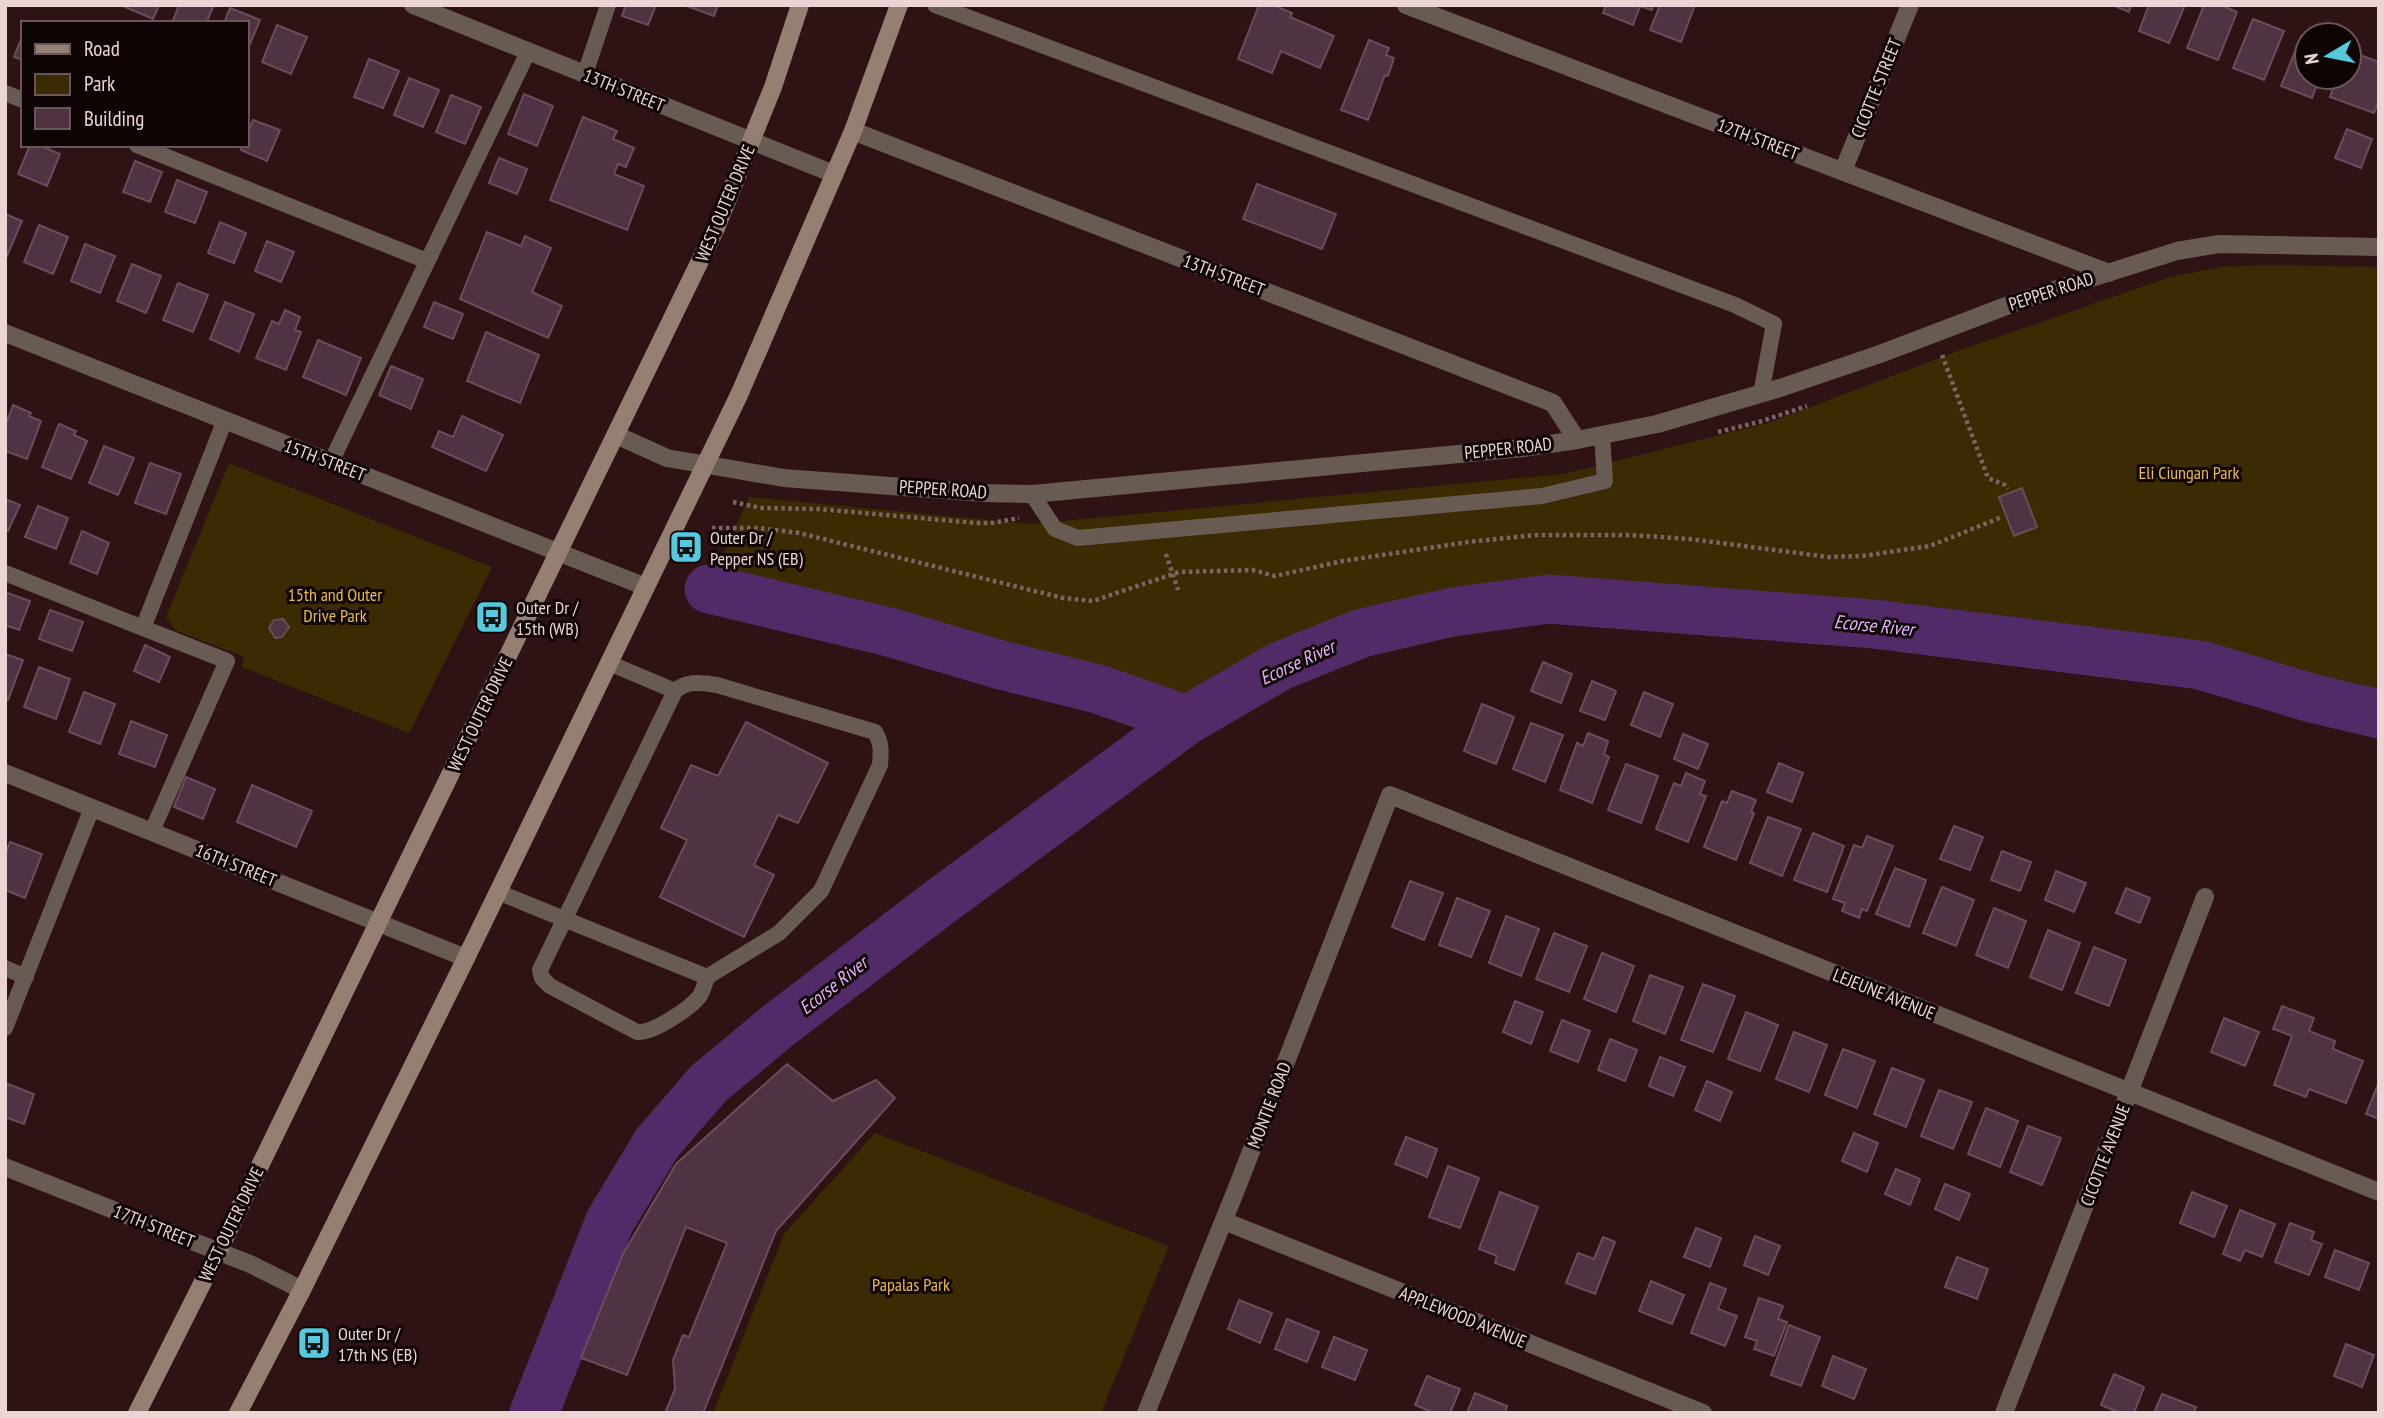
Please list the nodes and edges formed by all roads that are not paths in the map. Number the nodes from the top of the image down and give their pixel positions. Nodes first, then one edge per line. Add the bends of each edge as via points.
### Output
1 (413, 5) edge
2 (608, 5) edge
3 (800, 5) edge
4 (900, 5) edge
5 (935, 5) edge
6 (1406, 5) edge
7 (1910, 5) edge
8 (528, 52) junction
9 (585, 74) junction
10 (853, 131) junction
11 (751, 141) junction
12 (142, 147) edge
13 (1843, 171) junction
14 (834, 174) junction
15 (2379, 247) edge
16 (428, 261) junction
17 (2109, 273) junction
18 (5, 332) edge
19 (1761, 394) junction
20 (225, 420) junction
21 (616, 435) junction
22 (1602, 435) junction
23 (1577, 440) junction
24 (331, 462) junction
25 (705, 465) junction
26 (1032, 494) junction
27 (559, 552) junction
28 (5, 573) edge
29 (646, 587) junction
30 (143, 628) junction
31 (609, 663) junction
32 (675, 691) junction
33 (5, 773) edge
34 (1390, 795) joint
35 (92, 808) junction
36 (152, 831) junction
37 (498, 892) junction
38 (2205, 897) dead end
39 (563, 918) junction
40 (379, 922) junction
41 (466, 958) junction
42 (5, 968) edge
43 (26, 977) junction
44 (707, 977) junction
45 (5, 1028) edge
46 (2129, 1092) junction
47 (5, 1167) edge
48 (2379, 1192) edge
49 (1224, 1221) junction
50 (218, 1252) junction
51 (302, 1290) junction
52 (136, 1413) edge
53 (238, 1413) edge
54 (1146, 1413) edge
55 (1703, 1413) edge
56 (2004, 1413) edge

1 - 8 street, 13TH STREET
2 - 9 lane
3 - 11 main road, WEST OUTER DRIVE
4 - 10 main road
5 - 19 lane via 1735,305 1774,324
6 - 13 street, 12TH STREET
7 - 13 street, CICOTTE STREET
8 - 9 street, 13TH STREET
8 - 16 lane
9 - 11 street, 13TH STREET
10 - 14 main road
10 - 23 street, 13TH STREET via 1553,403
11 - 14 street, 13TH STREET
11 - 21 main road, WEST OUTER DRIVE via 716,228
12 - 16 lane
13 - 17 street, 12TH STREET
14 - 25 main road
15 - 17 street, PEPPER ROAD via 2219,244 2177,251
16 - 24 lane
17 - 19 street, PEPPER ROAD
18 - 20 street, 15TH STREET
19 - 22 street, PEPPER ROAD
20 - 24 street, 15TH STREET
20 - 30 lane
21 - 25 street, PEPPER ROAD via 667,458
21 - 27 main road, WEST OUTER DRIVE
22 - 23 street, PEPPER ROAD
22 - 26 lane via 1605,481 1542,496 1077,538 1055,529
23 - 26 street, PEPPER ROAD
24 - 27 street, 15TH STREET
25 - 26 street, PEPPER ROAD via 784,478
25 - 29 main road
27 - 29 street, 15TH STREET
27 - 40 main road, WEST OUTER DRIVE
28 - 30 lane
29 - 31 main road
30 - 36 lane via 227,661
31 - 32 lane
31 - 37 main road
32 - 39 lane
32 - 44 lane via 682,685 706,684 769,699 875,732 882,750 880,765 821,891 779,933
33 - 35 street, 16TH STREET
34 - 46 street, LEJEUNE AVENUE
34 - 49 street, MONTIE ROAD
35 - 36 street, 16TH STREET
35 - 43 lane
36 - 40 street, 16TH STREET
37 - 39 lane
37 - 41 main road
38 - 46 street, CICOTTE AVENUE
39 - 44 lane
39 - 44 lane via 540,970 542,978 637,1032 659,1027 700,996
40 - 41 street, 16TH STREET
40 - 50 main road, WEST OUTER DRIVE
41 - 51 main road
42 - 43 lane
43 - 45 lane
46 - 48 street, LEJEUNE AVENUE
46 - 56 street, CICOTTE AVENUE
47 - 50 street, 17TH STREET
49 - 54 street, MONTIE ROAD
49 - 55 street, APPLEWOOD AVENUE
50 - 51 street, 17TH STREET
50 - 52 main road, WEST OUTER DRIVE
51 - 53 main road

